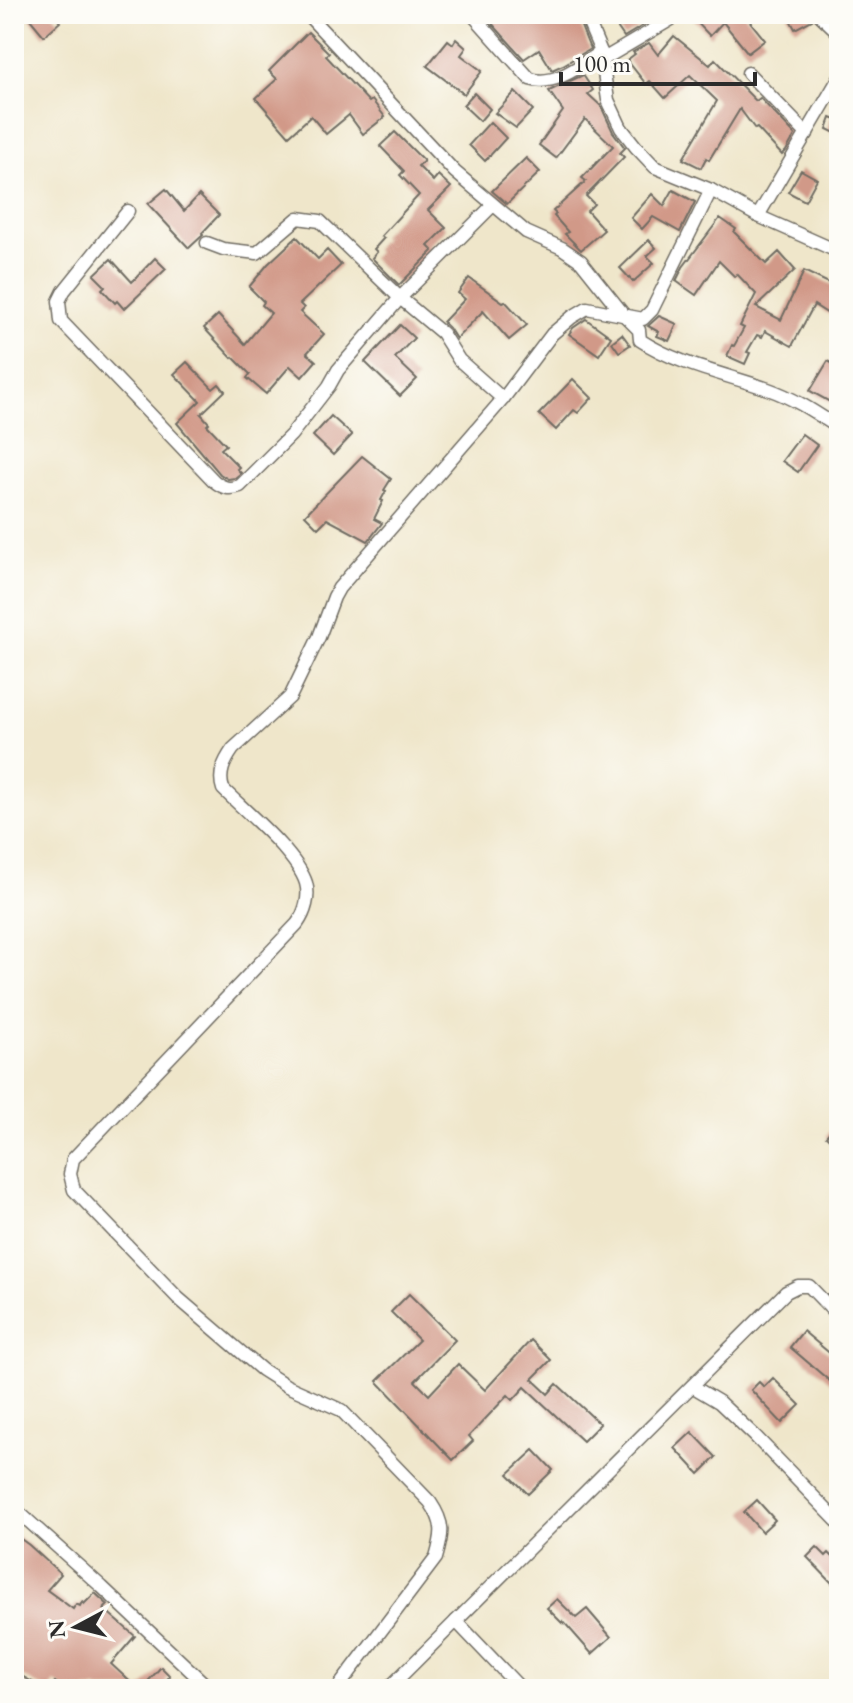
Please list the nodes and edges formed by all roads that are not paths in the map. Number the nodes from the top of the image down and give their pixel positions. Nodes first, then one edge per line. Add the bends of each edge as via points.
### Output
1 (307, 14) edge
2 (472, 14) edge
3 (585, 14) edge
4 (680, 14) edge
5 (819, 14) edge
6 (839, 33) edge
7 (602, 56) junction
8 (748, 73) dead end
9 (839, 78) edge
10 (807, 134) junction
11 (711, 190) junction
12 (493, 205) junction
13 (128, 211) dead end
14 (758, 216) junction
15 (207, 243) dead end
16 (839, 252) edge
17 (400, 298) junction
18 (624, 315) junction
19 (641, 324) junction
20 (503, 399) junction
21 (839, 428) edge
22 (839, 1317) edge
23 (692, 1386) junction
24 (14, 1508) edge
25 (839, 1523) edge
26 (456, 1621) junction
27 (210, 1689) edge
28 (337, 1689) edge
29 (388, 1689) edge
30 (521, 1689) edge

1 - 12 street via 455,172
2 - 7 street via 530,79 555,79
3 - 7 street
4 - 7 street
5 - 6 street
7 - 11 street via 608,100 636,147 655,167
8 - 10 street
9 - 10 street
10 - 14 street
11 - 14 street
11 - 19 street
12 - 17 street
12 - 18 street via 526,232 581,261
13 - 17 street via 64,291 61,321 223,487 240,486 291,435
14 - 16 street
15 - 17 street via 257,253 298,218 320,221
17 - 20 street via 442,333 459,360
18 - 19 street
18 - 20 street via 587,308 572,317 552,334
19 - 21 street via 640,340 652,348 783,395
20 - 28 street via 339,588 290,697 233,749 224,765 223,789 285,851 305,882 303,915 73,1159 70,1174 74,1190 178,1298 262,1370 341,1410 436,1511 442,1524 436,1558
22 - 23 street via 809,1286 798,1286
23 - 25 street via 719,1402
23 - 26 street
24 - 27 street
26 - 29 street
26 - 30 street

